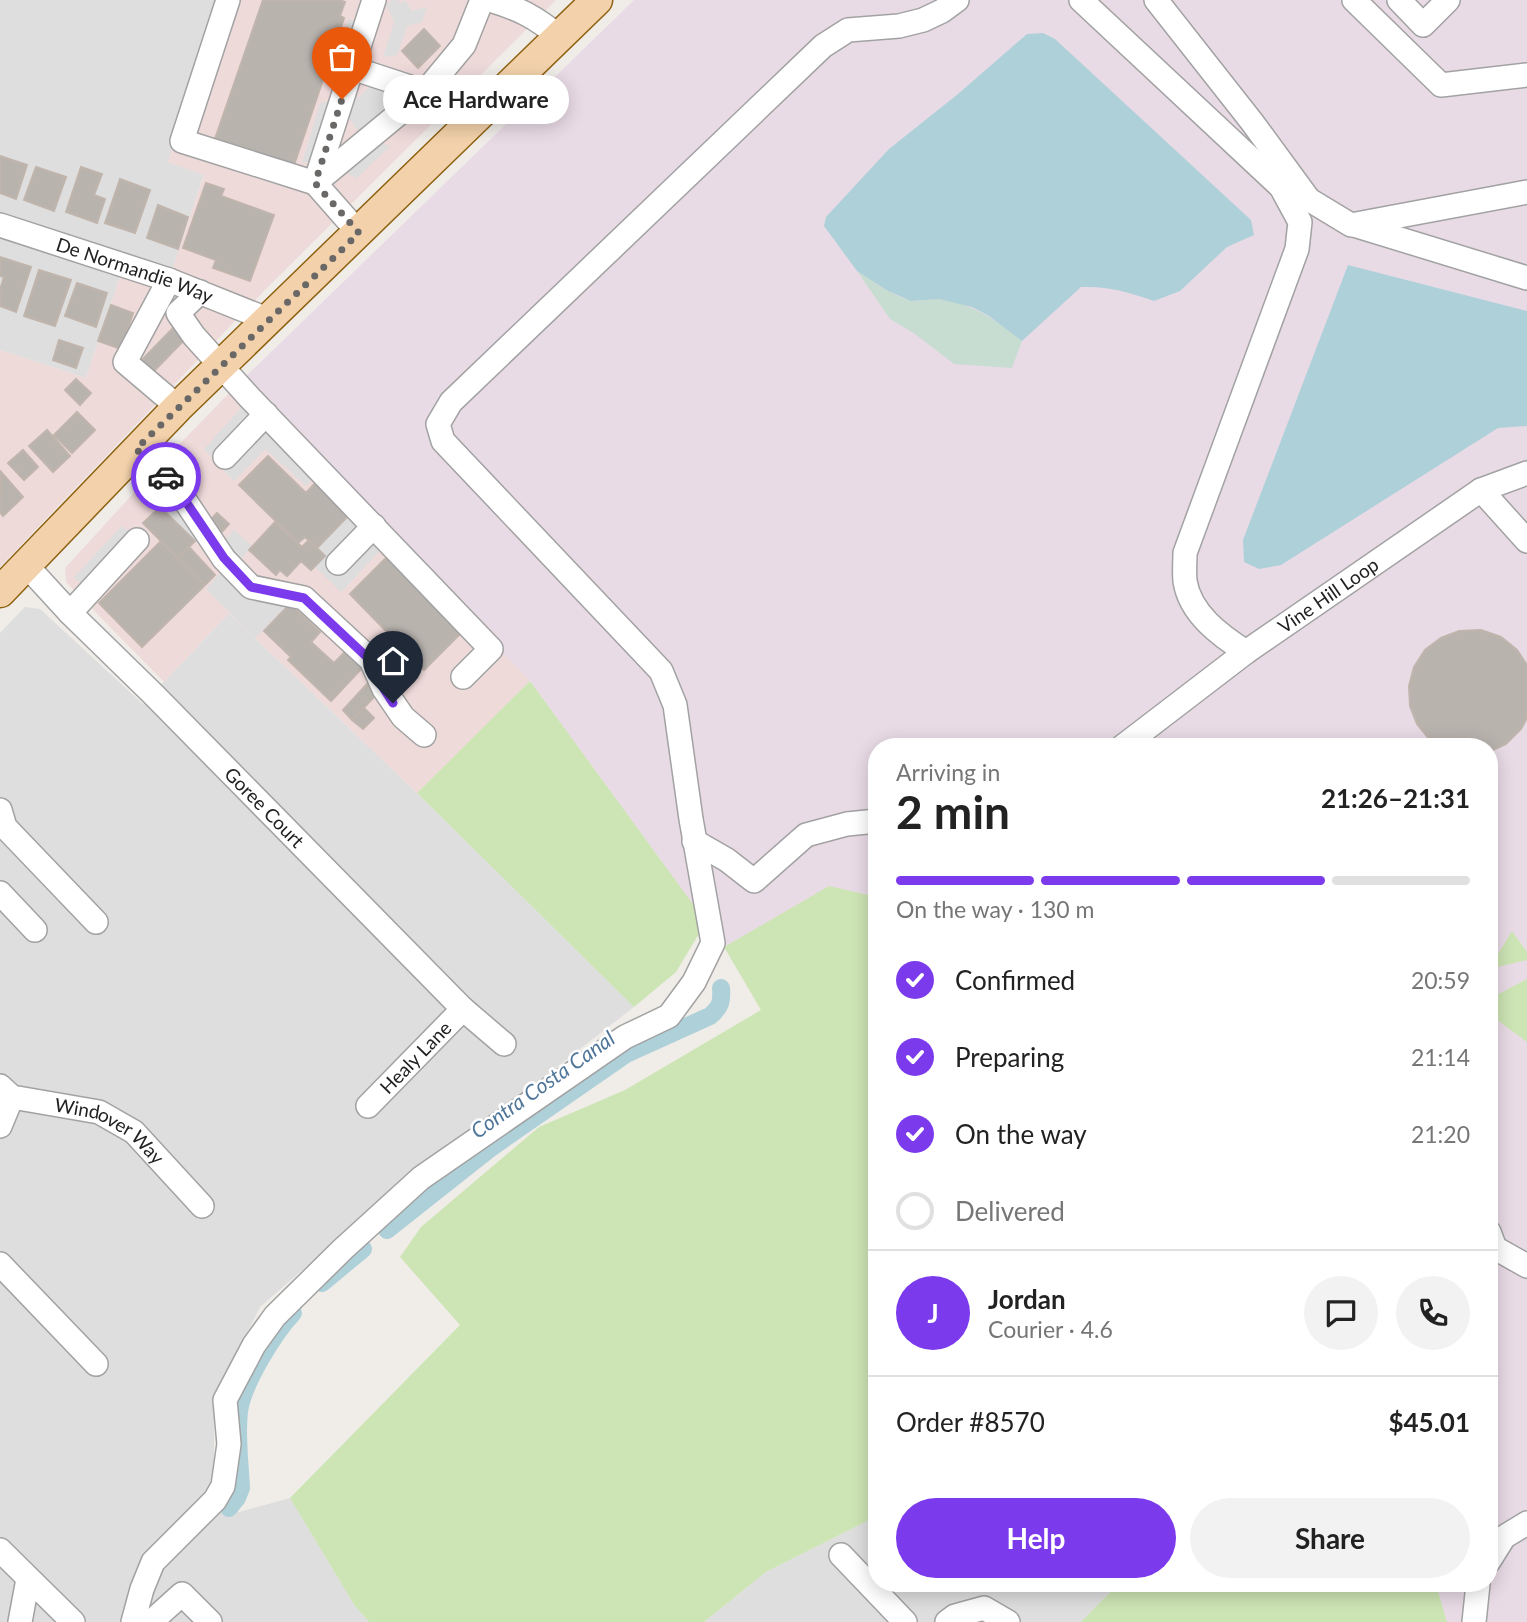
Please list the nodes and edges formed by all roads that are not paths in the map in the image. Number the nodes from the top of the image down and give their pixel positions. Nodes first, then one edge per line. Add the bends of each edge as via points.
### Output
1 (228, 0) edge
2 (482, 0) edge
3 (597, 0) edge
4 (957, 0) edge
5 (1081, 0) edge
6 (1156, 0) edge
7 (1354, 0) edge
8 (1399, 0) edge
9 (1448, 0) edge
10 (370, 1) edge
11 (504, 2) edge
12 (560, 37) junction
13 (352, 68) junction
14 (1527, 75) edge
15 (425, 92) junction
16 (469, 123) junction
17 (315, 183) junction
18 (1281, 187) junction
19 (1527, 192) edge
20 (1308, 199) junction
21 (0, 225) edge
22 (1351, 225) junction
23 (359, 233) junction
24 (1527, 278) edge
25 (169, 280) junction
26 (200, 292) junction
27 (157, 303) junction
28 (178, 313) junction
29 (269, 320) junction
30 (222, 365) junction
31 (178, 407) junction
32 (266, 415) junction
33 (136, 449) junction
34 (225, 457) dead end
35 (1527, 473) edge
36 (1481, 490) junction
37 (373, 526) junction
38 (137, 540) dead end
39 (1527, 541) edge
40 (338, 563) dead end
41 (26, 565) junction
42 (0, 592) edge
43 (70, 613) junction
44 (1246, 652) junction
45 (463, 677) dead end
46 (424, 735) dead end
47 (1134, 738) edge
48 (0, 810) edge
49 (868, 822) edge
50 (694, 841) junction
51 (0, 893) edge
52 (96, 922) dead end
53 (35, 930) dead end
54 (463, 1009) junction
55 (504, 1044) dead end
56 (6, 1092) edge
57 (368, 1106) dead end
58 (0, 1126) edge
59 (202, 1206) dead end
60 (1498, 1250) edge
61 (0, 1264) edge
62 (1527, 1266) edge
63 (96, 1364) dead end
64 (1527, 1523) edge
65 (1498, 1547) edge
66 (0, 1550) edge
67 (841, 1555) dead end
68 (28, 1579) junction
69 (868, 1583) edge
70 (876, 1592) edge
71 (1477, 1592) edge
72 (20, 1622) edge
73 (73, 1622) edge
74 (133, 1622) edge
75 (151, 1622) edge
76 (210, 1622) edge
77 (905, 1622) edge
78 (947, 1622) edge
79 (1008, 1622) edge
80 (1474, 1622) edge

1 - 17 street via 182,141
2 - 15 street via 464,45
3 - 12 main road
4 - 50 street via 923,20 848,30 823,46 451,402 438,424 443,442 662,671 675,705
5 - 18 street
6 - 20 street
7 - 14 street via 1441,85
8 - 9 street via 1423,25
10 - 13 street
11 - 12 street
12 - 16 main road
13 - 15 street
13 - 17 street
15 - 16 street
15 - 17 street
16 - 23 main road
17 - 23 street
18 - 20 street
18 - 44 street via 1300,222 1297,249 1185,553 1185,583 1199,613 1221,636
19 - 22 street
20 - 22 street
21 - 25 street, De Normandie Way
22 - 24 street
23 - 29 main road
25 - 26 street, De Normandie Way
25 - 27 street
26 - 28 street
26 - 29 street, De Normandie Way
27 - 28 street
27 - 31 street via 125,362
28 - 30 street
29 - 30 main road
30 - 31 main road
30 - 32 street
31 - 33 main road
32 - 34 street
32 - 37 street
33 - 41 main road
33 - 46 street via 176,487 224,558 251,587 304,598 370,660 403,717
35 - 36 street, Vine Hill Loop
36 - 39 street
36 - 44 street, Vine Hill Loop
37 - 40 street
37 - 45 street via 491,649
38 - 43 street
41 - 42 main road
41 - 43 street, Goree Court
43 - 54 street, Goree Court
44 - 47 street, Vine Hill Loop
48 - 52 street via 5,827
49 - 50 street via 806,835 754,881
50 - 74 street via 713,943 694,982 669,1016 625,1037 421,1178 275,1316 225,1400 229,1444 223,1486 215,1500 153,1562
51 - 53 street
54 - 55 street, Goree Court
54 - 57 street, Healy Lane
56 - 58 street
56 - 59 street, Windover Way via 99,1112 134,1132
60 - 62 street
61 - 63 street
64 - 65 street via 1504,1537
66 - 68 street
67 - 69 street
68 - 72 street
68 - 73 street
70 - 77 street
71 - 80 street
75 - 76 street via 182,1594
78 - 79 street via 984,1608

